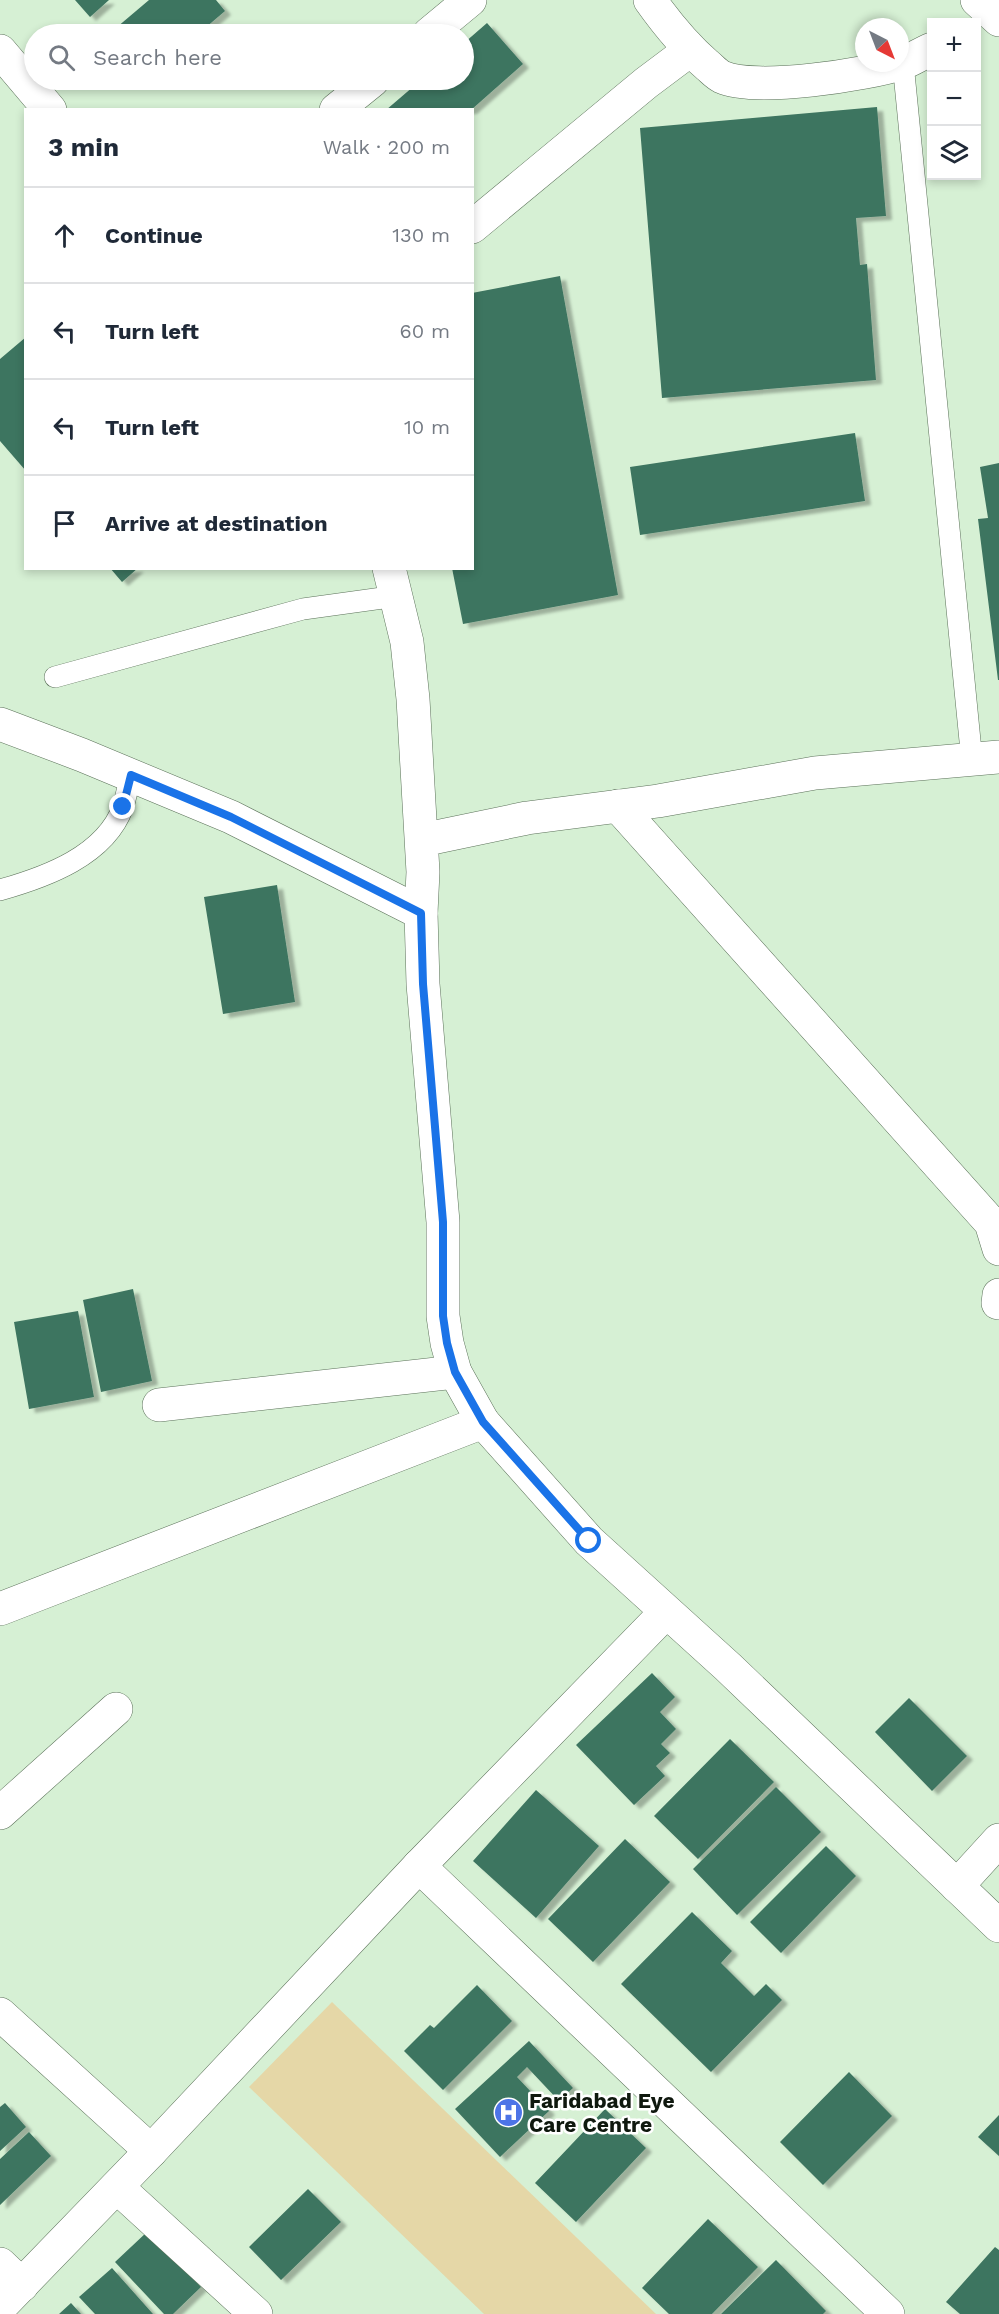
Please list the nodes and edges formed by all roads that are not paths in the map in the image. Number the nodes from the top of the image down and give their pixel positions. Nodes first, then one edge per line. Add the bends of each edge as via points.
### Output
1 (470, 0) edge
2 (650, 0) edge
3 (441, 24) edge
4 (690, 50) junction
5 (0, 51) edge
6 (917, 56) edge
7 (24, 79) edge
8 (33, 90) edge
9 (361, 90) edge
10 (48, 108) edge
11 (339, 108) edge
12 (474, 225) edge
13 (393, 582) edge
14 (55, 677) dead end
15 (0, 724) edge
16 (986, 759) edge
17 (131, 775) junction
18 (618, 806) junction
19 (422, 840) junction
20 (0, 890) edge
21 (421, 913) junction
22 (999, 1249) edge
23 (455, 1372) junction
24 (159, 1405) dead end
25 (483, 1422) junction
26 (0, 1609) edge
27 (666, 1612) junction
28 (116, 1709) dead end
29 (0, 1813) edge
30 (999, 1840) edge
31 (419, 1866) junction
32 (957, 1886) junction
33 (999, 1926) edge
34 (0, 2014) edge
35 (151, 2151) junction
36 (117, 2187) junction
37 (7, 2285) edge
38 (256, 2314) edge
39 (888, 2314) edge

1 - 3 street
2 - 4 street
4 - 6 street via 721,76 747,83 850,74
4 - 12 street
5 - 7 street
6 - 16 lane
8 - 10 street
9 - 11 street
13 - 14 lane
13 - 19 street via 407,642
15 - 17 street
16 - 18 street via 815,773
17 - 20 lane via 123,807 98,844 74,860
17 - 21 street via 231,817
18 - 19 street via 527,818
18 - 22 street via 991,1223
19 - 21 street
21 - 23 street via 423,984 443,1222 443,1316
23 - 24 street
23 - 25 street
25 - 26 street
25 - 27 street via 589,1541
27 - 31 street
27 - 32 street
28 - 29 street
30 - 32 street
31 - 35 street
31 - 39 street
32 - 33 street
34 - 35 street
35 - 36 street
36 - 37 street
36 - 38 street

